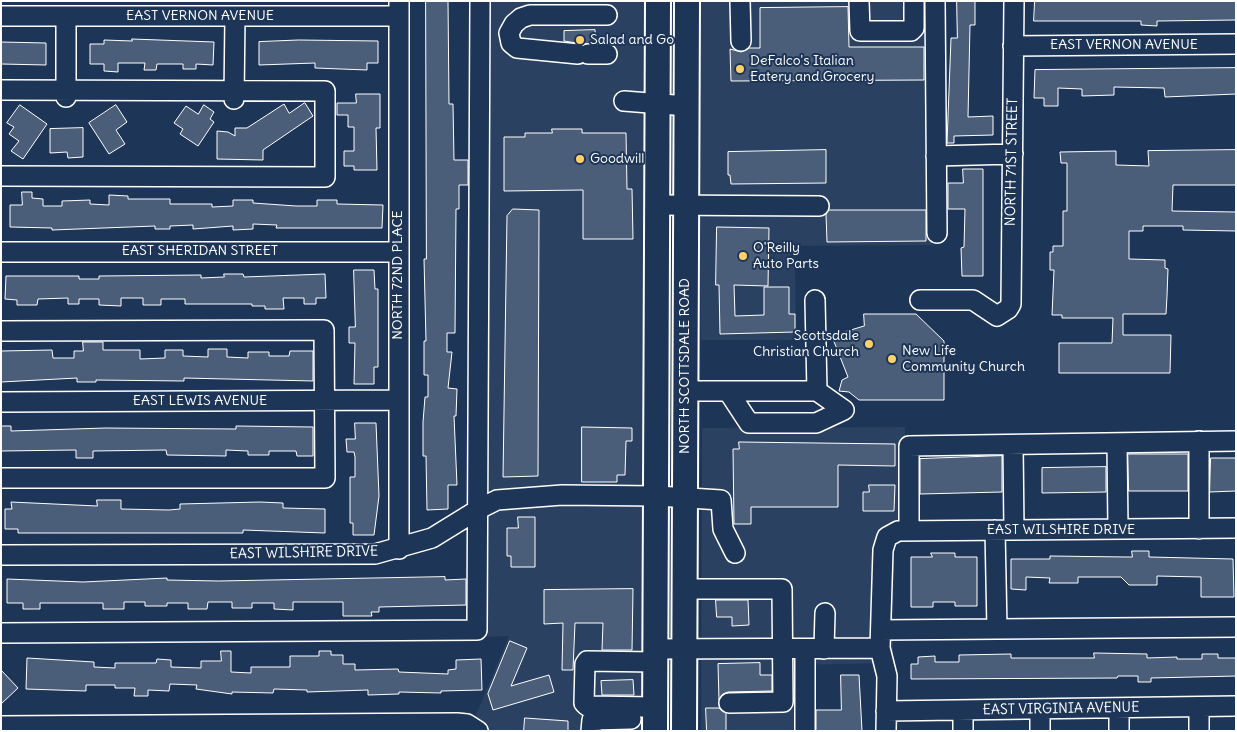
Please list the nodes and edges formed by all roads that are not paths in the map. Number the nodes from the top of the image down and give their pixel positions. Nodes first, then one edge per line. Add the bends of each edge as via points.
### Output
1 (480, 1) edge
2 (658, 1) edge
3 (687, 1) edge
4 (740, 1) edge
5 (859, 1) edge
6 (914, 1) edge
7 (935, 1) edge
8 (1014, 1) edge
9 (342, 9) edge
10 (399, 9) edge
11 (1, 16) edge
12 (66, 16) junction
13 (235, 16) junction
14 (606, 20) dead end
15 (741, 41) dead end
16 (1236, 44) edge
17 (1013, 46) junction
18 (591, 54) dead end
19 (1, 90) edge
20 (66, 93) junction
21 (234, 95) junction
22 (624, 101) dead end
23 (657, 104) junction
24 (687, 106) junction
25 (1013, 154) junction
26 (936, 156) junction
27 (1, 176) edge
28 (657, 205) junction
29 (686, 205) junction
30 (819, 206) dead end
31 (937, 233) dead end
32 (1, 252) edge
33 (398, 252) junction
34 (815, 300) dead end
35 (920, 300) dead end
36 (1, 331) edge
37 (685, 391) junction
38 (728, 391) junction
39 (817, 391) junction
40 (326, 400) junction
41 (398, 400) junction
42 (1, 402) edge
43 (1200, 441) junction
44 (1236, 441) edge
45 (1118, 443) junction
46 (1012, 445) junction
47 (1, 478) edge
48 (657, 496) junction
49 (685, 499) junction
50 (479, 509) junction
51 (1236, 528) edge
52 (1118, 529) junction
53 (1198, 529) junction
54 (1004, 530) junction
55 (909, 531) junction
56 (399, 549) junction
57 (735, 553) dead end
58 (1, 555) edge
59 (684, 589) junction
60 (825, 613) dead end
61 (1236, 626) edge
62 (997, 629) junction
63 (1, 633) edge
64 (880, 639) junction
65 (784, 649) junction
66 (805, 649) junction
67 (824, 649) junction
68 (684, 650) junction
69 (655, 656) junction
70 (729, 703) dead end
71 (1236, 706) edge
72 (1199, 707) junction
73 (1120, 708) junction
74 (1040, 709) junction
75 (963, 710) junction
76 (886, 711) junction
77 (655, 719) edge
78 (1, 726) edge
79 (174, 727) edge
80 (85, 728) edge
81 (477, 730) edge
82 (591, 731) edge
83 (684, 731) edge
84 (805, 731) edge
85 (886, 731) edge
86 (963, 731) edge
87 (1040, 731) edge
88 (1120, 731) edge
89 (1199, 731) edge

1 - 50 street
2 - 23 main road, NORTH SCOTTSDALE ROAD
3 - 24 main road, NORTH SCOTTSDALE ROAD
4 - 15 street
5 - 6 street via 860,31 911,31 914,28
7 - 26 street
8 - 17 street, NORTH 71ST STREET
9 - 10 street, EAST VERNON AVENUE
9 - 13 street, EAST VERNON AVENUE
10 - 33 street, NORTH 72ND PLACE
11 - 12 street, EAST VERNON AVENUE
12 - 13 street, EAST VERNON AVENUE
12 - 20 street
13 - 21 street
14 - 18 street via 530,15 521,18 509,33 517,48
16 - 17 street, EAST VERNON AVENUE
17 - 25 street, NORTH 71ST STREET
19 - 20 street
20 - 21 street
21 - 27 street via 325,91 325,177
22 - 23 street
23 - 24 street
23 - 28 main road, NORTH SCOTTSDALE ROAD
24 - 29 main road, NORTH SCOTTSDALE ROAD
25 - 26 street
25 - 35 street, NORTH 71ST STREET via 1011,304 1008,309 997,316 973,300
26 - 31 street
28 - 29 street
28 - 48 main road, NORTH SCOTTSDALE ROAD
29 - 30 street
29 - 37 main road, NORTH SCOTTSDALE ROAD
32 - 33 street, EAST SHERIDAN STREET
33 - 41 street, NORTH 72ND PLACE
34 - 39 street
36 - 40 street via 324,330
37 - 38 street
37 - 49 main road, NORTH SCOTTSDALE ROAD
38 - 39 street
38 - 39 street via 749,423 816,423 844,410
40 - 41 street, EAST LEWIS AVENUE
40 - 42 street, EAST LEWIS AVENUE
40 - 47 street via 325,478
41 - 56 street, NORTH 72ND PLACE
43 - 44 street
43 - 45 street
43 - 53 street
45 - 46 street
45 - 52 street
46 - 54 street
46 - 55 street via 909,446
48 - 49 street, EAST WILSHIRE DRIVE
48 - 50 street, EAST WILSHIRE DRIVE via 526,497 497,500
48 - 69 main road, NORTH SCOTTSDALE ROAD
49 - 57 street, EAST WILSHIRE DRIVE via 721,500 723,529
49 - 59 main road, NORTH SCOTTSDALE ROAD
50 - 56 street, EAST WILSHIRE DRIVE via 432,538
50 - 63 street via 477,630
51 - 53 street, EAST WILSHIRE DRIVE
52 - 53 street, EAST WILSHIRE DRIVE
52 - 54 street, EAST WILSHIRE DRIVE
54 - 55 street, EAST WILSHIRE DRIVE
54 - 62 street
55 - 64 street, EAST WILSHIRE DRIVE via 898,531 887,537 883,550
56 - 58 street, EAST WILSHIRE DRIVE via 375,554
59 - 65 street via 782,589
59 - 68 main road, NORTH SCOTTSDALE ROAD
60 - 67 street
61 - 62 street
62 - 64 street
64 - 67 street
64 - 76 street via 887,676
65 - 66 street
65 - 68 street
65 - 70 street via 783,702
66 - 67 street
66 - 84 street
68 - 69 street
68 - 83 main road, NORTH SCOTTSDALE ROAD
69 - 77 main road, NORTH SCOTTSDALE ROAD
69 - 77 street via 586,662 585,705 625,707
71 - 72 street, EAST VIRGINIA AVENUE
72 - 73 street, EAST VIRGINIA AVENUE
72 - 89 street
73 - 74 street, EAST VIRGINIA AVENUE
73 - 88 street
74 - 75 street, EAST VIRGINIA AVENUE
74 - 87 street
75 - 76 street, EAST VIRGINIA AVENUE
75 - 86 street
76 - 85 street
77 - 82 street via 594,720
78 - 80 street
79 - 80 street
79 - 81 street via 457,723

